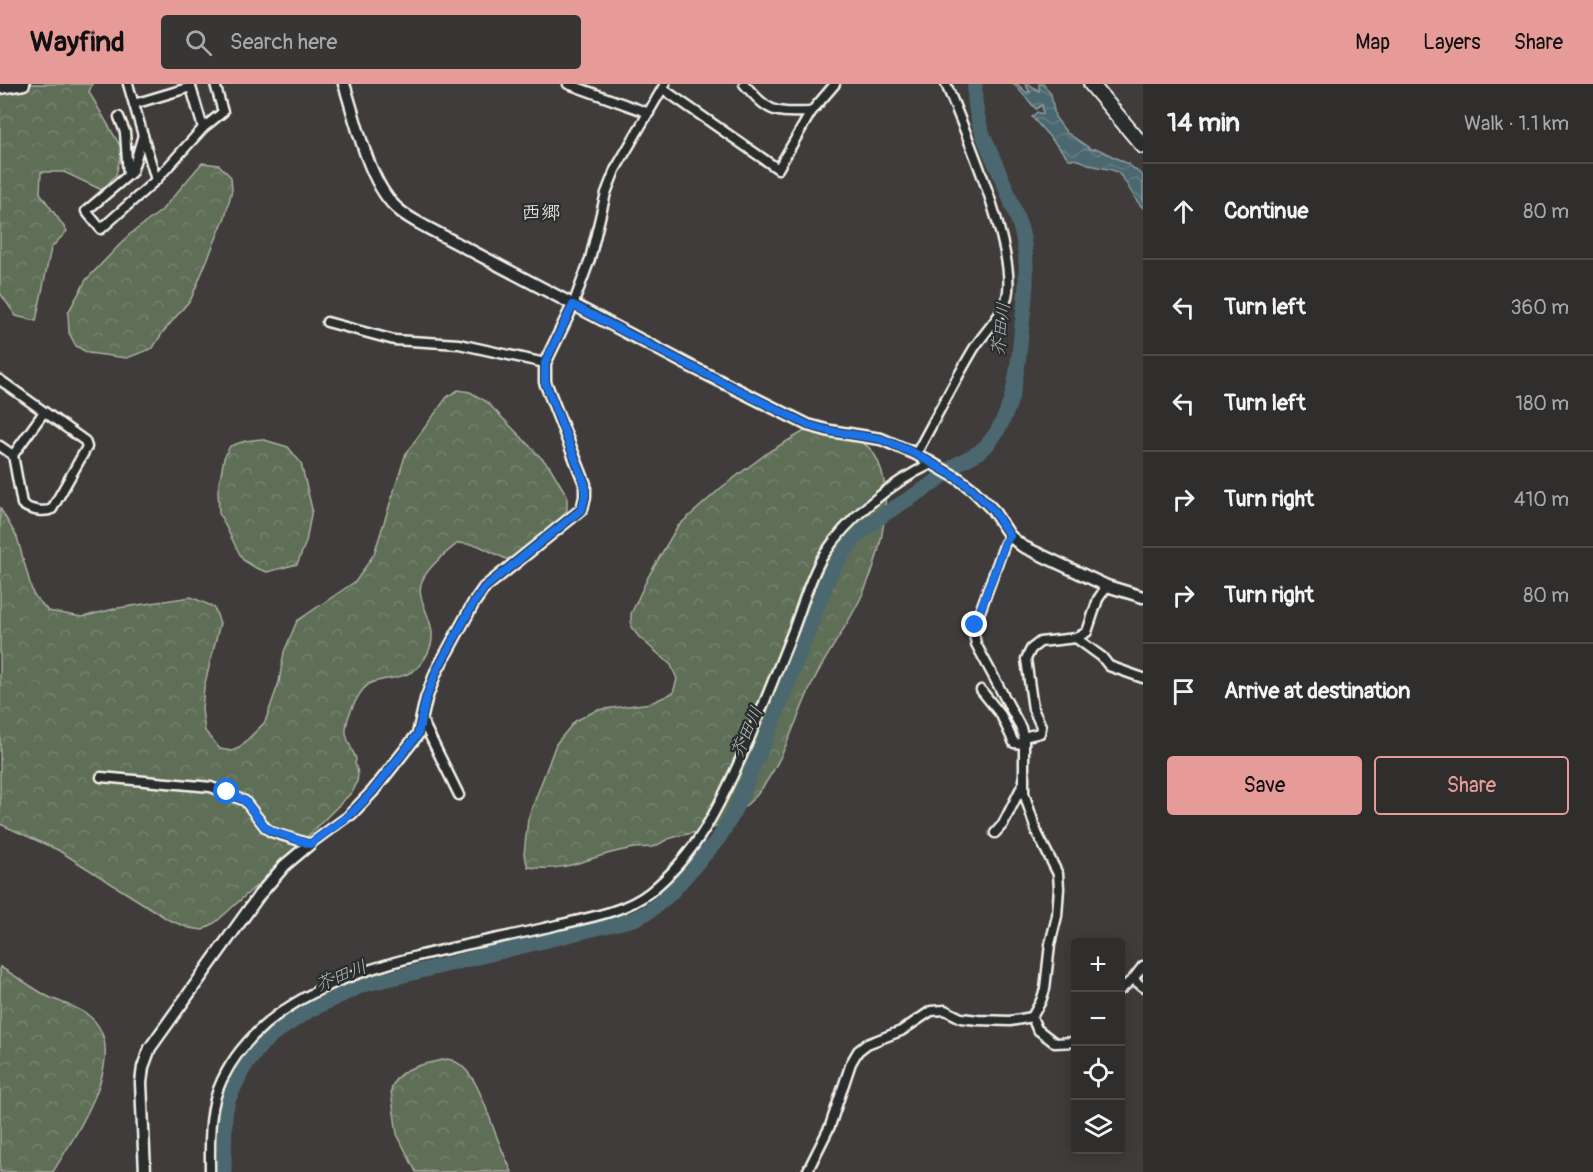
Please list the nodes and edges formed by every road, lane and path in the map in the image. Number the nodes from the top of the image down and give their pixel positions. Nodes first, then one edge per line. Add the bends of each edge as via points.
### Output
1 (24, 84) edge
2 (128, 84) edge
3 (215, 84) edge
4 (344, 84) edge
5 (568, 84) edge
6 (744, 84) edge
7 (835, 84) edge
8 (946, 84) edge
9 (1091, 84) edge
10 (191, 86) edge
11 (664, 86) edge
12 (0, 88) edge
13 (134, 104) junction
14 (649, 112) junction
15 (811, 112) junction
16 (119, 117) dead end
17 (203, 128) junction
18 (143, 135) junction
19 (1143, 146) edge
20 (128, 175) junction
21 (156, 180) junction
22 (573, 305) junction
23 (327, 322) dead end
24 (545, 363) junction
25 (0, 380) edge
26 (44, 411) junction
27 (0, 446) edge
28 (916, 454) junction
29 (12, 455) junction
30 (931, 464) junction
31 (1010, 536) junction
32 (1107, 586) junction
33 (1143, 597) edge
34 (1076, 638) junction
35 (1143, 678) edge
36 (981, 690) dead end
37 (422, 720) junction
38 (1023, 741) junction
39 (101, 777) dead end
40 (1023, 783) junction
41 (459, 795) dead end
42 (351, 814) joint
43 (995, 833) dead end
44 (310, 844) junction
45 (1143, 966) edge
46 (1133, 979) junction
47 (1125, 986) edge
48 (1143, 987) edge
49 (1032, 1017) junction
50 (1071, 1042) edge
51 (145, 1172) edge
52 (210, 1172) edge
53 (807, 1172) edge

1 - 12 street
2 - 13 street
3 - 17 street via 223,112
4 - 22 street via 374,177 399,210
5 - 14 street
6 - 15 street via 769,110
7 - 15 street
8 - 28 street via 1003,243 1008,296 974,348
9 - 19 main road
10 - 13 street
10 - 17 street
11 - 14 street
11 - 15 street via 778,169
13 - 18 street
14 - 22 street via 615,170
16 - 20 street via 125,132
17 - 21 street
18 - 20 street
18 - 21 street
20 - 21 street via 86,211 101,229
22 - 24 street
22 - 28 street via 808,425 881,439
23 - 24 street via 394,340 459,345
24 - 37 street via 545,382 585,484 582,509 484,588 436,672
25 - 26 street
26 - 29 street
26 - 29 street via 85,441 87,447 52,509 27,508 22,504
27 - 29 street
28 - 30 street
30 - 31 street via 959,479 992,509
30 - 52 street via 908,475 870,505 846,527 822,558 727,789 714,816 677,866 633,904 536,931 392,961 290,1007 246,1042 221,1081 210,1122
31 - 32 street via 1022,546
31 - 38 street via 974,634 1021,728
32 - 33 street
32 - 34 street via 1098,599 1088,633
34 - 35 street via 1109,666
34 - 38 street via 1040,642 1031,649 1026,659 1034,710 1041,726 1040,733
36 - 38 street via 1001,715 1014,743
37 - 41 street
37 - 42 street via 418,734 402,756
38 - 40 street
39 - 44 street via 211,787 227,792 245,801 271,831
40 - 43 street
40 - 49 street via 1037,833 1058,874 1059,888 1045,989
42 - 44 street
44 - 51 street via 260,894 150,1048 141,1083
45 - 46 street
46 - 47 street
46 - 48 street
49 - 50 street via 1036,1029 1055,1043
49 - 53 street via 978,1020 961,1018 945,1010 931,1011 901,1031 867,1044 851,1063 830,1126

